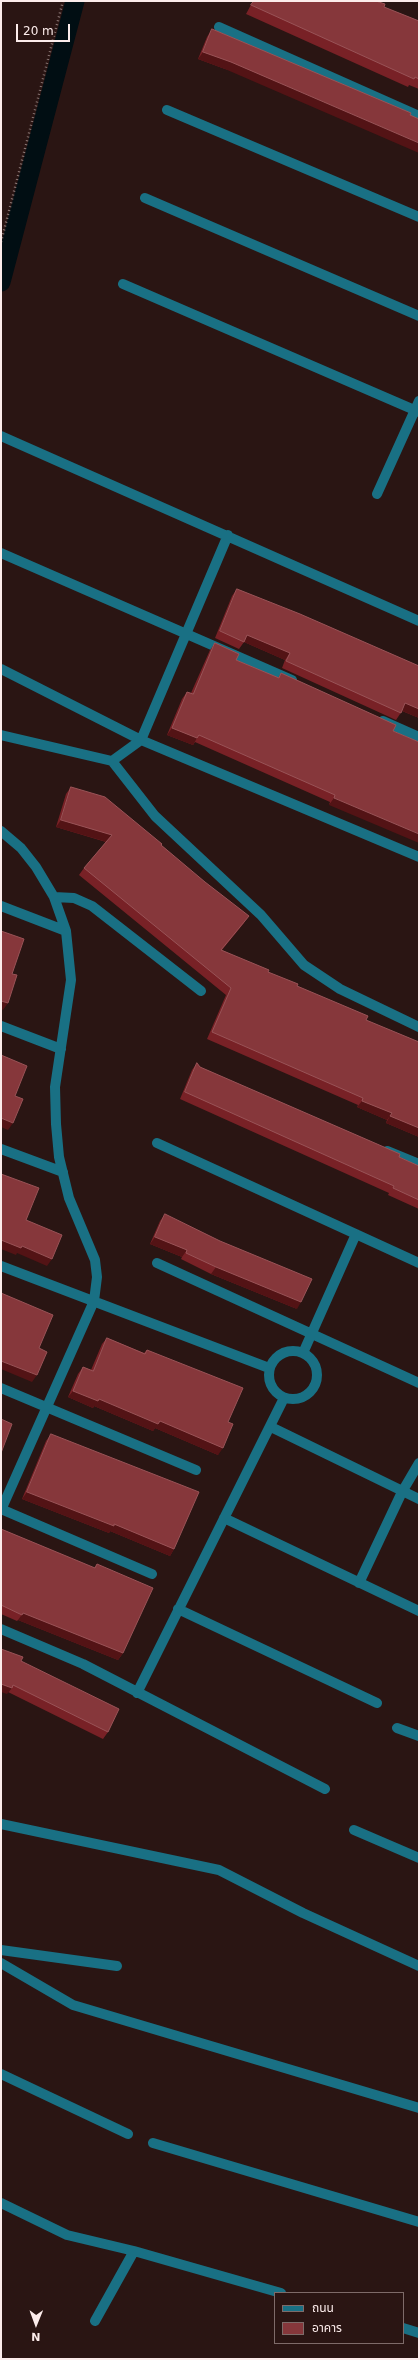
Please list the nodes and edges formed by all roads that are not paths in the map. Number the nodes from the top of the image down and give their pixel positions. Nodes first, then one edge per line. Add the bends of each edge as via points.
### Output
1 (219, 27) dead end
2 (167, 110) dead end
3 (419, 116) edge
4 (145, 198) dead end
5 (419, 217) edge
6 (123, 284) dead end
7 (419, 316) edge
8 (419, 401) edge
9 (417, 412) edge
10 (1, 436) edge
11 (376, 494) dead end
12 (228, 535) junction
13 (1, 553) edge
14 (419, 621) edge
15 (186, 632) junction
16 (1, 669) edge
17 (299, 683) edge
18 (377, 718) edge
19 (1, 735) edge
20 (419, 738) edge
21 (141, 740) junction
22 (112, 762) junction
23 (1, 831) edge
24 (419, 857) edge
25 (54, 897) junction
26 (1, 906) edge
27 (66, 931) junction
28 (201, 991) dead end
29 (1, 1026) edge
30 (419, 1027) edge
31 (61, 1049) junction
32 (157, 1142) dead end
33 (376, 1146) edge
34 (1, 1149) edge
35 (419, 1164) edge
36 (63, 1172) junction
37 (356, 1234) junction
38 (157, 1263) dead end
39 (419, 1263) edge
40 (1, 1266) edge
41 (94, 1301) junction
42 (312, 1335) junction
43 (303, 1353) junction
44 (269, 1368) junction
45 (419, 1383) edge
46 (1, 1388) edge
47 (284, 1398) junction
48 (46, 1406) junction
49 (271, 1427) junction
50 (419, 1463) edge
51 (196, 1470) dead end
52 (402, 1492) junction
53 (419, 1499) edge
54 (1, 1509) edge
55 (224, 1518) junction
56 (152, 1574) dead end
57 (359, 1583) junction
58 (178, 1609) junction
59 (419, 1611) edge
60 (1, 1629) edge
61 (136, 1693) junction
62 (377, 1703) dead end
63 (397, 1728) dead end
64 (419, 1736) edge
65 (325, 1789) dead end
66 (1, 1824) edge
67 (354, 1830) dead end
68 (419, 1858) edge
69 (1, 1950) edge
70 (1, 1963) edge
71 (117, 1966) dead end
72 (419, 1966) edge
73 (1, 2074) edge
74 (419, 2108) edge
75 (128, 2134) dead end
76 (153, 2143) dead end
77 (1, 2203) edge
78 (419, 2222) edge
79 (134, 2251) junction
80 (277, 2292) edge
81 (95, 2321) dead end
82 (404, 2328) edge
83 (419, 2333) edge

1 - 3 street
2 - 5 street
4 - 7 street
6 - 9 street
8 - 9 street
9 - 11 street
10 - 12 street
12 - 14 street
12 - 15 street
13 - 15 street
15 - 17 street
15 - 21 street
16 - 21 street
18 - 20 street
19 - 22 street
21 - 22 street
21 - 24 street
22 - 30 street via 155,816 260,915 304,965 340,989
23 - 25 street via 21,848
25 - 27 street
25 - 28 street via 74,898 92,906
26 - 27 street
27 - 31 street via 71,980
29 - 31 street
31 - 36 street via 55,1087 59,1157
32 - 37 street
33 - 35 street
34 - 36 street
36 - 41 street via 69,1198 95,1260 97,1277
37 - 39 street
37 - 42 street
38 - 42 street
40 - 41 street
41 - 44 street
41 - 48 street
42 - 43 street
42 - 45 street
43 - 44 street via 289,1352 277,1357
43 - 47 street via 313,1362 317,1375 313,1388 303,1397
44 - 47 street via 269,1382 277,1394
46 - 48 street
47 - 49 street
48 - 51 street
48 - 54 street
49 - 52 street
49 - 55 street
50 - 52 street
52 - 53 street
52 - 57 street
54 - 56 street
55 - 57 street
55 - 58 street
57 - 59 street
58 - 61 street
58 - 62 street
60 - 61 street via 83,1664
61 - 65 street
63 - 64 street
66 - 72 street via 219,1870 303,1913
67 - 68 street
69 - 71 street
70 - 74 street via 73,2005
73 - 75 street
76 - 78 street
77 - 79 street via 67,2235
79 - 80 street
79 - 81 street
82 - 83 street

